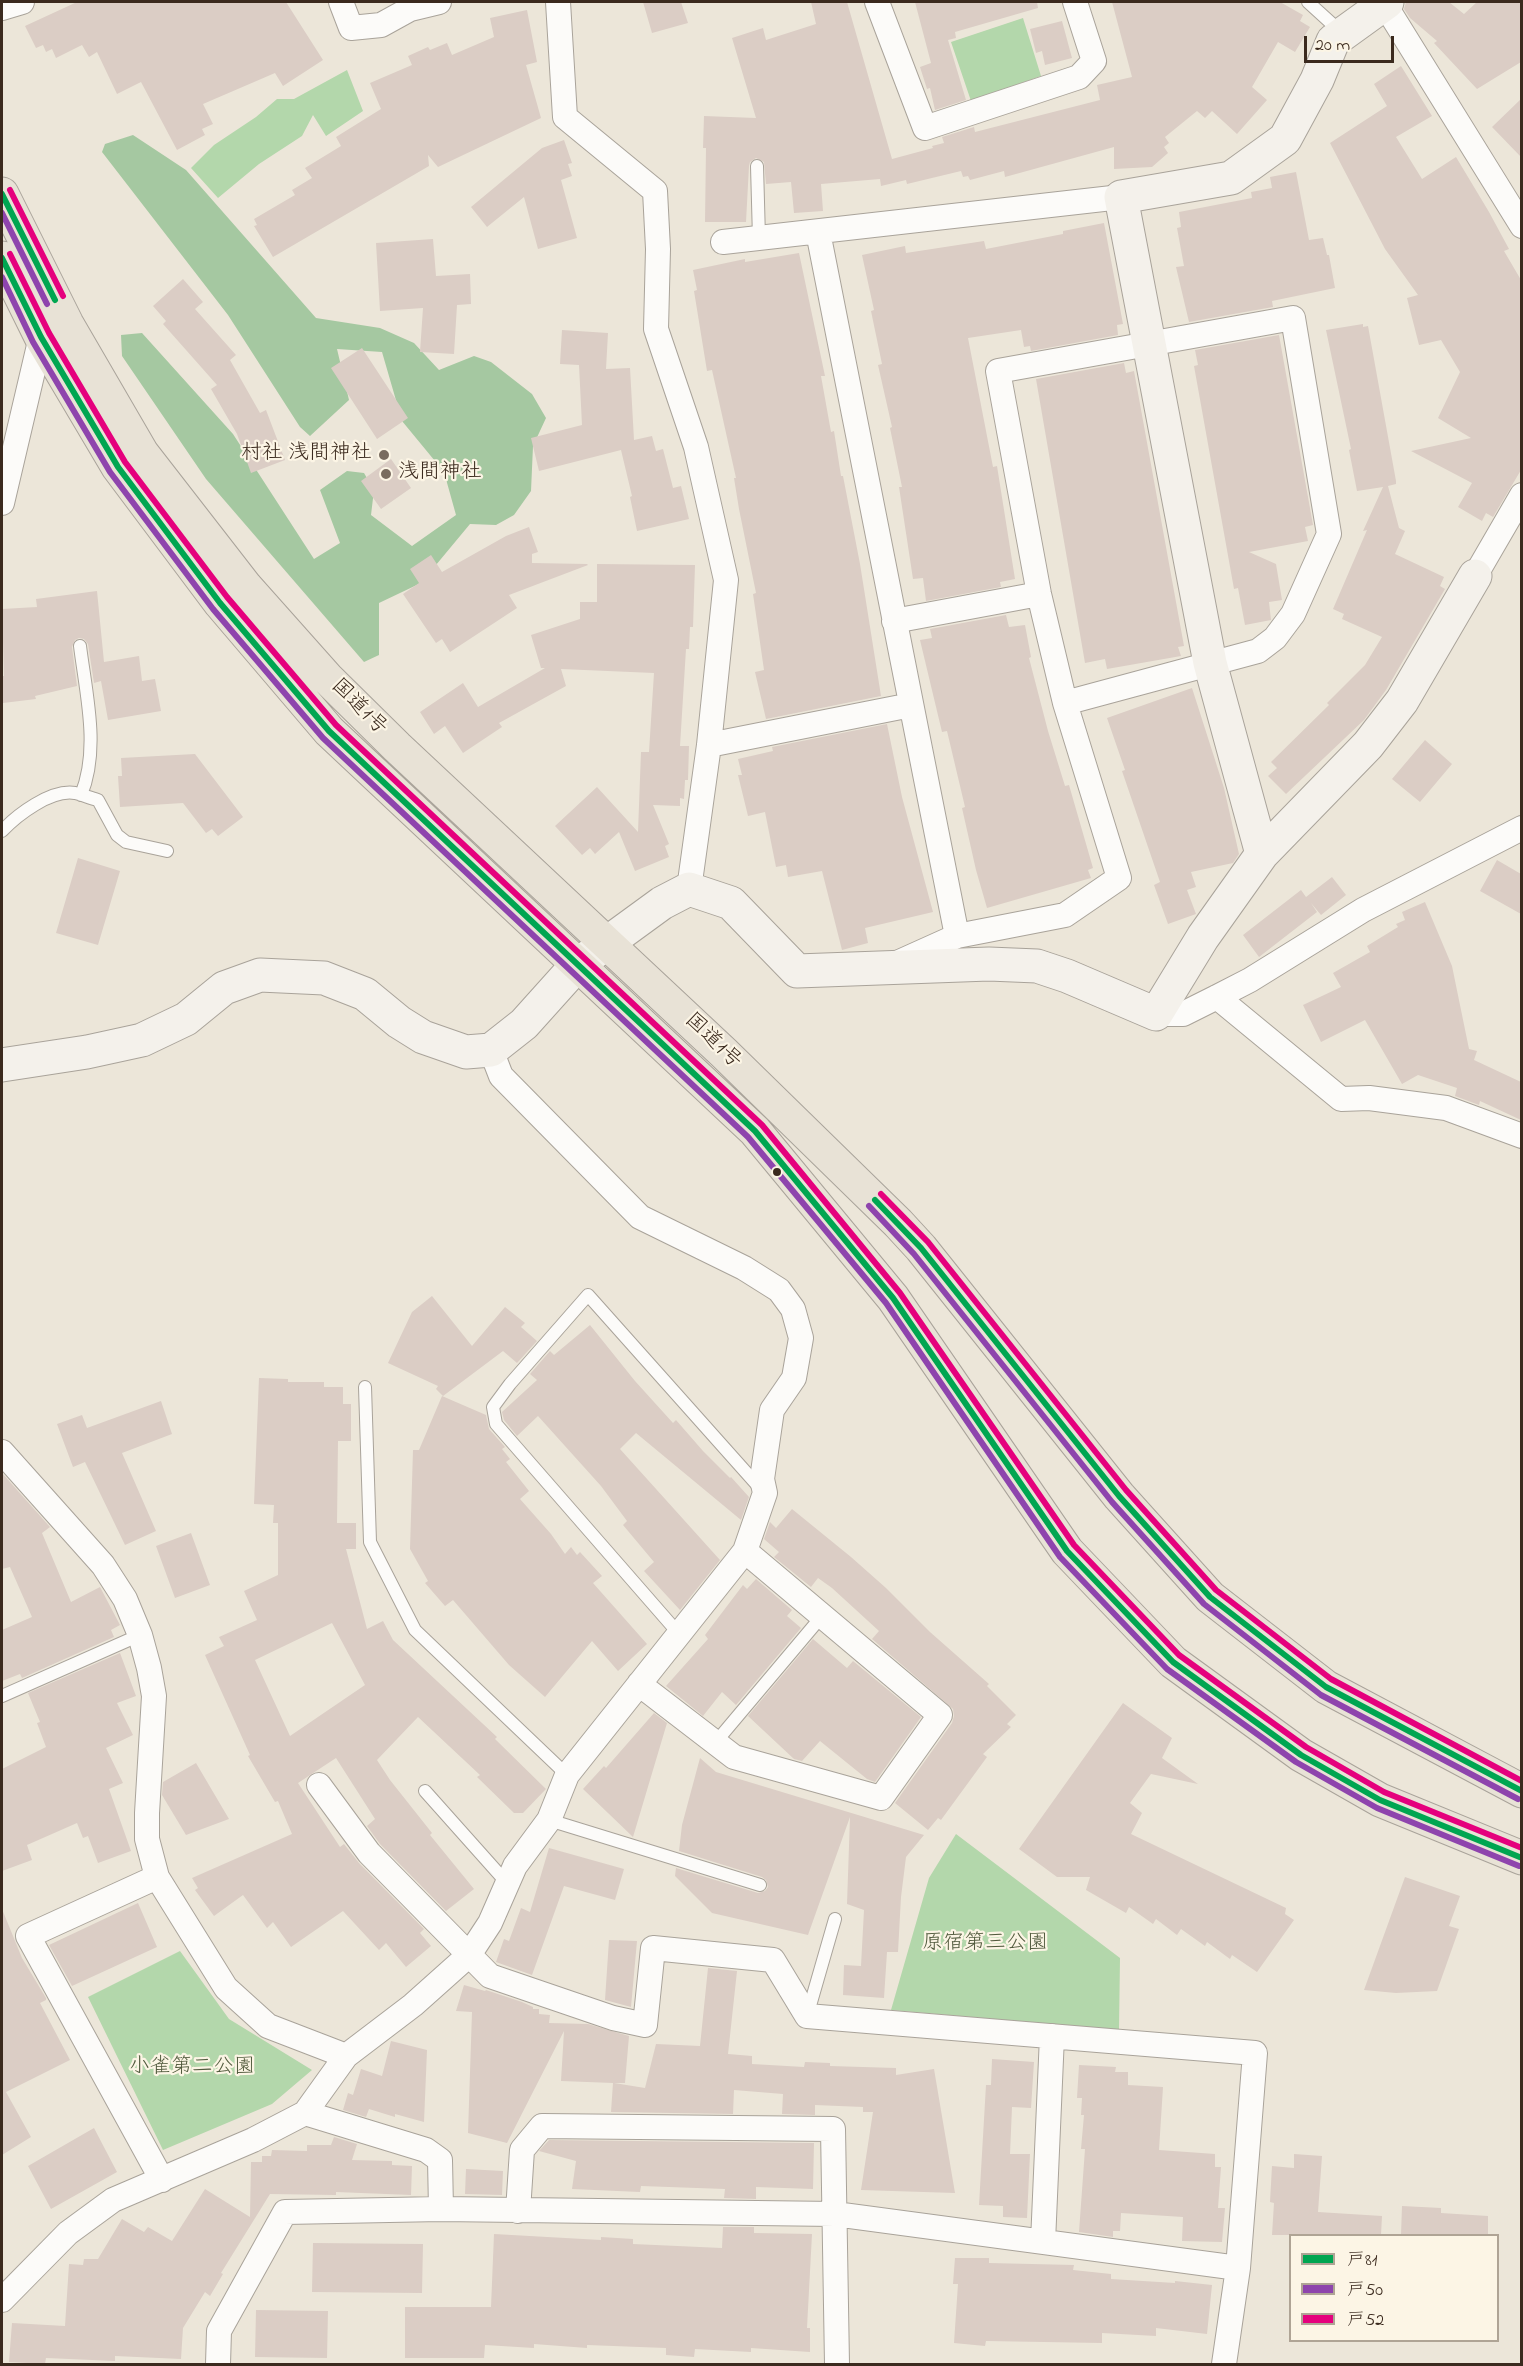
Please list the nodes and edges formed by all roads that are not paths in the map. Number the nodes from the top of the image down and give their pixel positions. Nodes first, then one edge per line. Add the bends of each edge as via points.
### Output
1 (22, 2) edge
2 (340, 2) edge
3 (439, 2) edge
4 (558, 2) edge
5 (877, 2) edge
6 (1075, 2) edge
7 (1308, 2) edge
8 (1386, 3) edge
9 (2, 8) edge
10 (1343, 34) junction
11 (757, 166) dead end
12 (2, 194) edge
13 (1121, 197) junction
14 (1521, 226) edge
15 (818, 232) junction
16 (759, 238) junction
17 (723, 242) dead end
18 (2, 258) edge
19 (41, 337) junction
20 (1148, 343) junction
21 (1521, 495) edge
22 (2, 503) edge
23 (1475, 576) joint
24 (1039, 594) junction
25 (894, 621) junction
26 (80, 646) dead end
27 (1210, 663) junction
28 (1065, 703) junction
29 (911, 705) junction
30 (709, 745) junction
31 (81, 795) junction
32 (1521, 828) edge
33 (2, 831) edge
34 (167, 851) dead end
35 (1262, 854) junction
36 (689, 889) junction
37 (957, 936) junction
38 (607, 943) junction
39 (577, 965) junction
40 (883, 969) junction
41 (1217, 997) junction
42 (1156, 1014) junction
43 (491, 1050) junction
44 (2, 1065) edge
45 (1521, 1136) edge
46 (365, 1387) dead end
47 (2, 1452) edge
48 (764, 1486) junction
49 (745, 1551) junction
50 (822, 1616) junction
51 (140, 1635) junction
52 (680, 1635) junction
53 (639, 1684) junction
54 (2, 1696) edge
55 (715, 1743) junction
56 (567, 1775) junction
57 (319, 1785) dead end
58 (425, 1791) dead end
59 (1521, 1791) edge
60 (549, 1820) junction
61 (1521, 1858) edge
62 (157, 1877) junction
63 (507, 1883) junction
64 (760, 1885) dead end
65 (835, 1919) dead end
66 (469, 1955) junction
67 (807, 2016) junction
68 (1052, 2036) junction
69 (346, 2056) junction
70 (305, 2113) junction
71 (162, 2180) junction
72 (441, 2210) junction
73 (518, 2211) junction
74 (835, 2214) junction
75 (1043, 2242) junction
76 (1238, 2268) junction
77 (2, 2301) edge
78 (218, 2364) edge
79 (837, 2364) edge
80 (1224, 2364) edge

1 - 9 street
2 - 3 street via 351,28 381,26 410,9
4 - 30 street via 565,117 655,191 656,329 696,447 726,580
5 - 6 street via 925,128 1079,77 1094,61
7 - 10 lane
8 - 10 street
8 - 14 street
10 - 13 street via 1333,41 1286,139 1231,178
11 - 16 lane
12 - 38 highway, 国道1号 via 67,324 142,453 246,587 327,678
13 - 15 street
13 - 20 street
15 - 16 street
15 - 25 street
16 - 17 street
18 - 19 highway, 国道1号
19 - 22 street
19 - 39 highway, 国道1号 via 118,467 235,620 329,731
20 - 24 street via 998,371
20 - 27 street
20 - 27 street via 1293,318 1329,534 1293,614 1275,638 1258,651
21 - 23 street
23 - 35 street via 1402,701 1368,745
24 - 25 street
24 - 28 street
25 - 29 street
26 - 31 lane via 90,731 89,776
27 - 28 street
27 - 35 street
28 - 37 street via 1119,878 1065,915
29 - 30 street
29 - 37 street
30 - 36 street
31 - 33 lane via 73,792 42,800
31 - 34 lane via 98,800 117,835 126,842
32 - 41 street via 1364,910
35 - 42 street via 1203,937
36 - 38 street via 662,903
36 - 40 street via 731,903 797,971
37 - 40 street
38 - 39 street
38 - 59 highway, 国道1号 via 898,1223 1119,1496 1210,1597 1326,1687
39 - 43 street via 524,1024
39 - 61 highway, 国道1号 via 755,1131 893,1298 1067,1551 1173,1662 1301,1755 1370,1795
40 - 42 street via 1037,966
41 - 42 street via 1183,1014
41 - 45 street via 1341,1099 1369,1098 1446,1108
43 - 44 street via 466,1052 423,1037 365,994 324,978 260,975 224,988 186,1019 142,1040
43 - 48 street via 501,1076 640,1217 744,1268 779,1290 793,1309 801,1338 794,1378 772,1410
46 - 56 lane via 370,1542 415,1630
47 - 51 street via 103,1565 125,1599
48 - 49 street
48 - 52 lane via 588,1295 493,1407 496,1424
49 - 50 street
49 - 52 street
50 - 55 lane
50 - 55 street via 940,1715 881,1798 734,1757
51 - 54 lane
51 - 62 street via 154,1696 147,1839
52 - 53 street
53 - 55 street
53 - 56 street
56 - 60 street
57 - 66 street via 369,1853
58 - 63 lane
60 - 63 street
60 - 64 lane
62 - 69 street via 226,1988 268,2026
62 - 71 street via 28,1936
63 - 66 street via 490,1923
65 - 67 lane
66 - 67 street via 490,1976 645,2025 653,1948 773,1960
66 - 69 street via 413,2005
67 - 68 street
68 - 75 street
68 - 76 street via 1255,2053
69 - 70 street
70 - 71 street
70 - 72 street via 426,2150 440,2160
71 - 77 street via 113,2200 68,2233
72 - 73 street
72 - 78 street via 285,2212 219,2331
73 - 74 street
73 - 74 street via 522,2150 542,2126 833,2128
74 - 75 street
74 - 79 street
75 - 76 street
76 - 80 street

